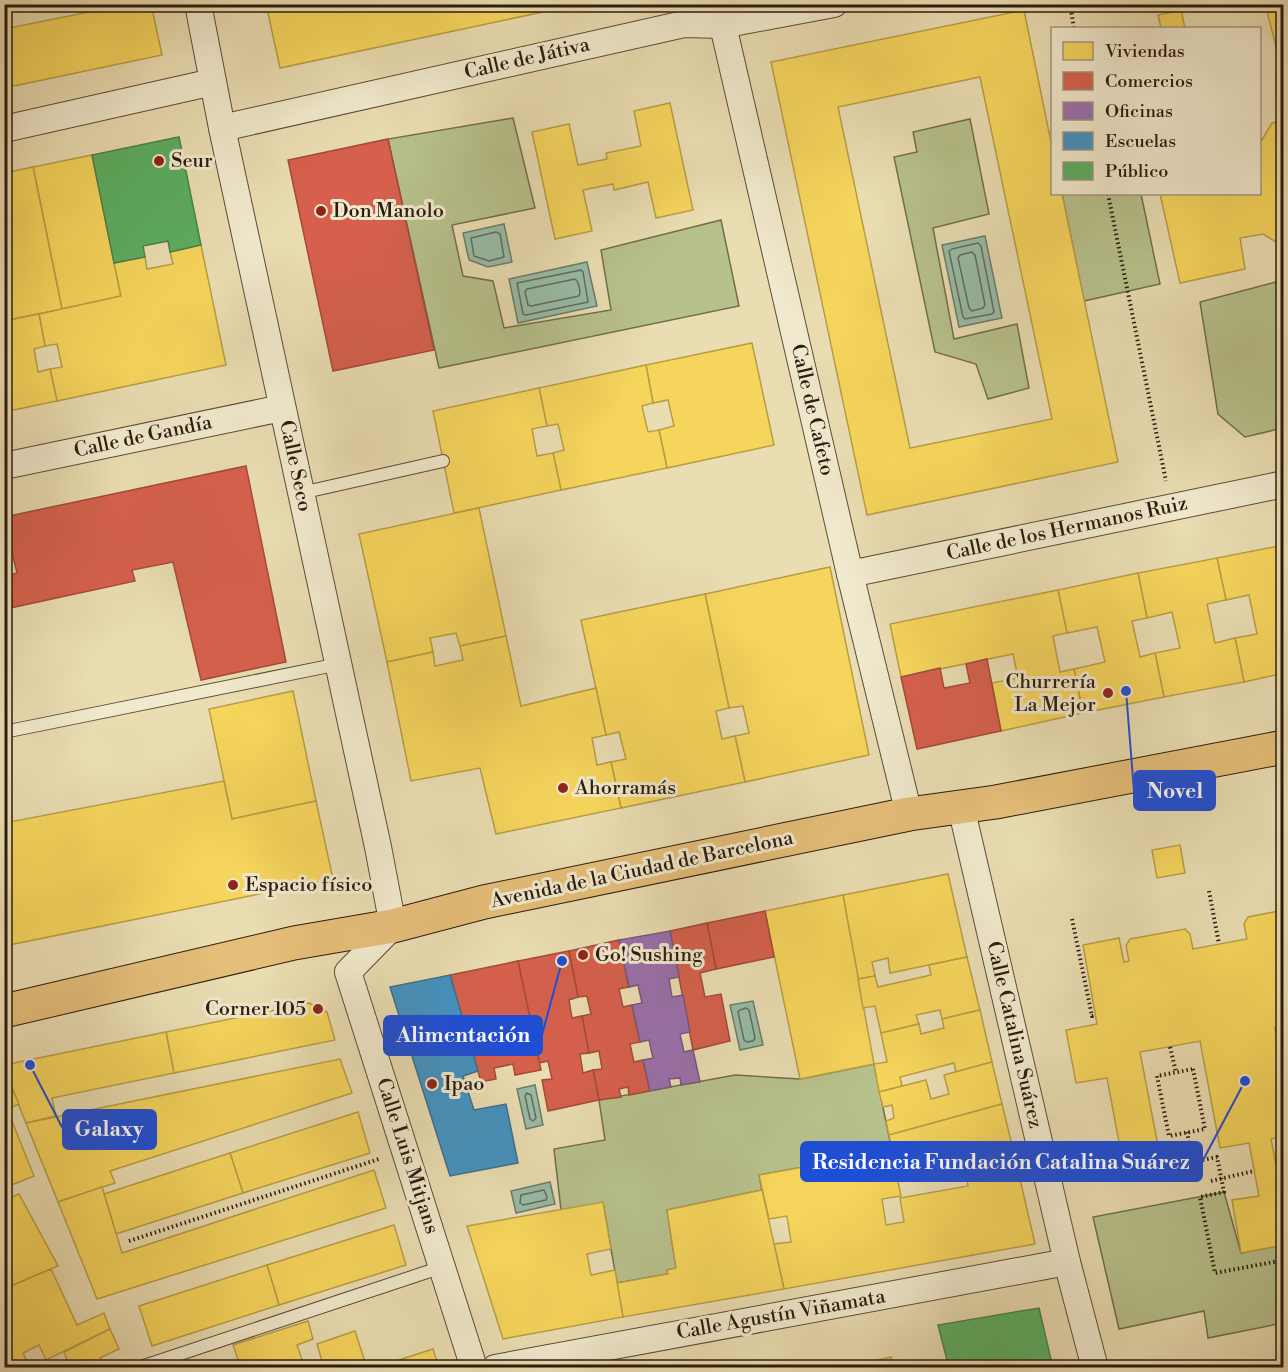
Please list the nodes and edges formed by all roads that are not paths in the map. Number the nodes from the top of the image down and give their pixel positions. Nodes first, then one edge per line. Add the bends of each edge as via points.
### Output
1 (198, 4) edge
2 (834, 4) edge
3 (720, 15) edge
4 (213, 82) junction
5 (222, 128) junction
6 (4, 129) edge
7 (282, 408) junction
8 (443, 462) dead end
9 (4, 466) edge
10 (1284, 484) edge
11 (301, 493) junction
12 (850, 574) junction
13 (339, 664) junction
14 (4, 732) edge
15 (1284, 747) edge
16 (961, 807) junction
17 (909, 814) junction
18 (393, 926) junction
19 (4, 1011) edge
20 (1067, 1262) junction
21 (442, 1267) junction
22 (144, 1366) dead end
23 (474, 1368) edge
24 (495, 1368) edge
25 (1095, 1368) edge

1 - 4 street, Calle Seco
2 - 3 street, Calle de Játiva
3 - 5 street, Calle de Játiva
3 - 12 street, Calle de Cafeto
4 - 5 street, Calle Seco
4 - 6 street
5 - 7 street, Calle Seco
7 - 9 street, Calle de Gandía
7 - 11 street, Calle Seco
8 - 11 lane
10 - 12 street, Calle de los Hermanos Ruiz
11 - 13 street, Calle Seco
12 - 17 street, Calle de Cafeto
13 - 14 lane
13 - 18 street, Calle Seco
15 - 16 main road, Avenida de la Ciudad de Barcelona
16 - 17 main road, Avenida de la Ciudad de Barcelona
16 - 20 street, Calle Catalina Suárez
17 - 18 main road, Avenida de la Ciudad de Barcelona via 484,902
18 - 19 main road, Avenida de la Ciudad de Barcelona via 294,943
18 - 21 street, Calle Luis Mitjans via 348,972
20 - 24 street, Calle Agustín Viñamata
20 - 25 street, Calle Catalina Suárez
21 - 22 lane
21 - 23 street, Calle Luis Mitjans

